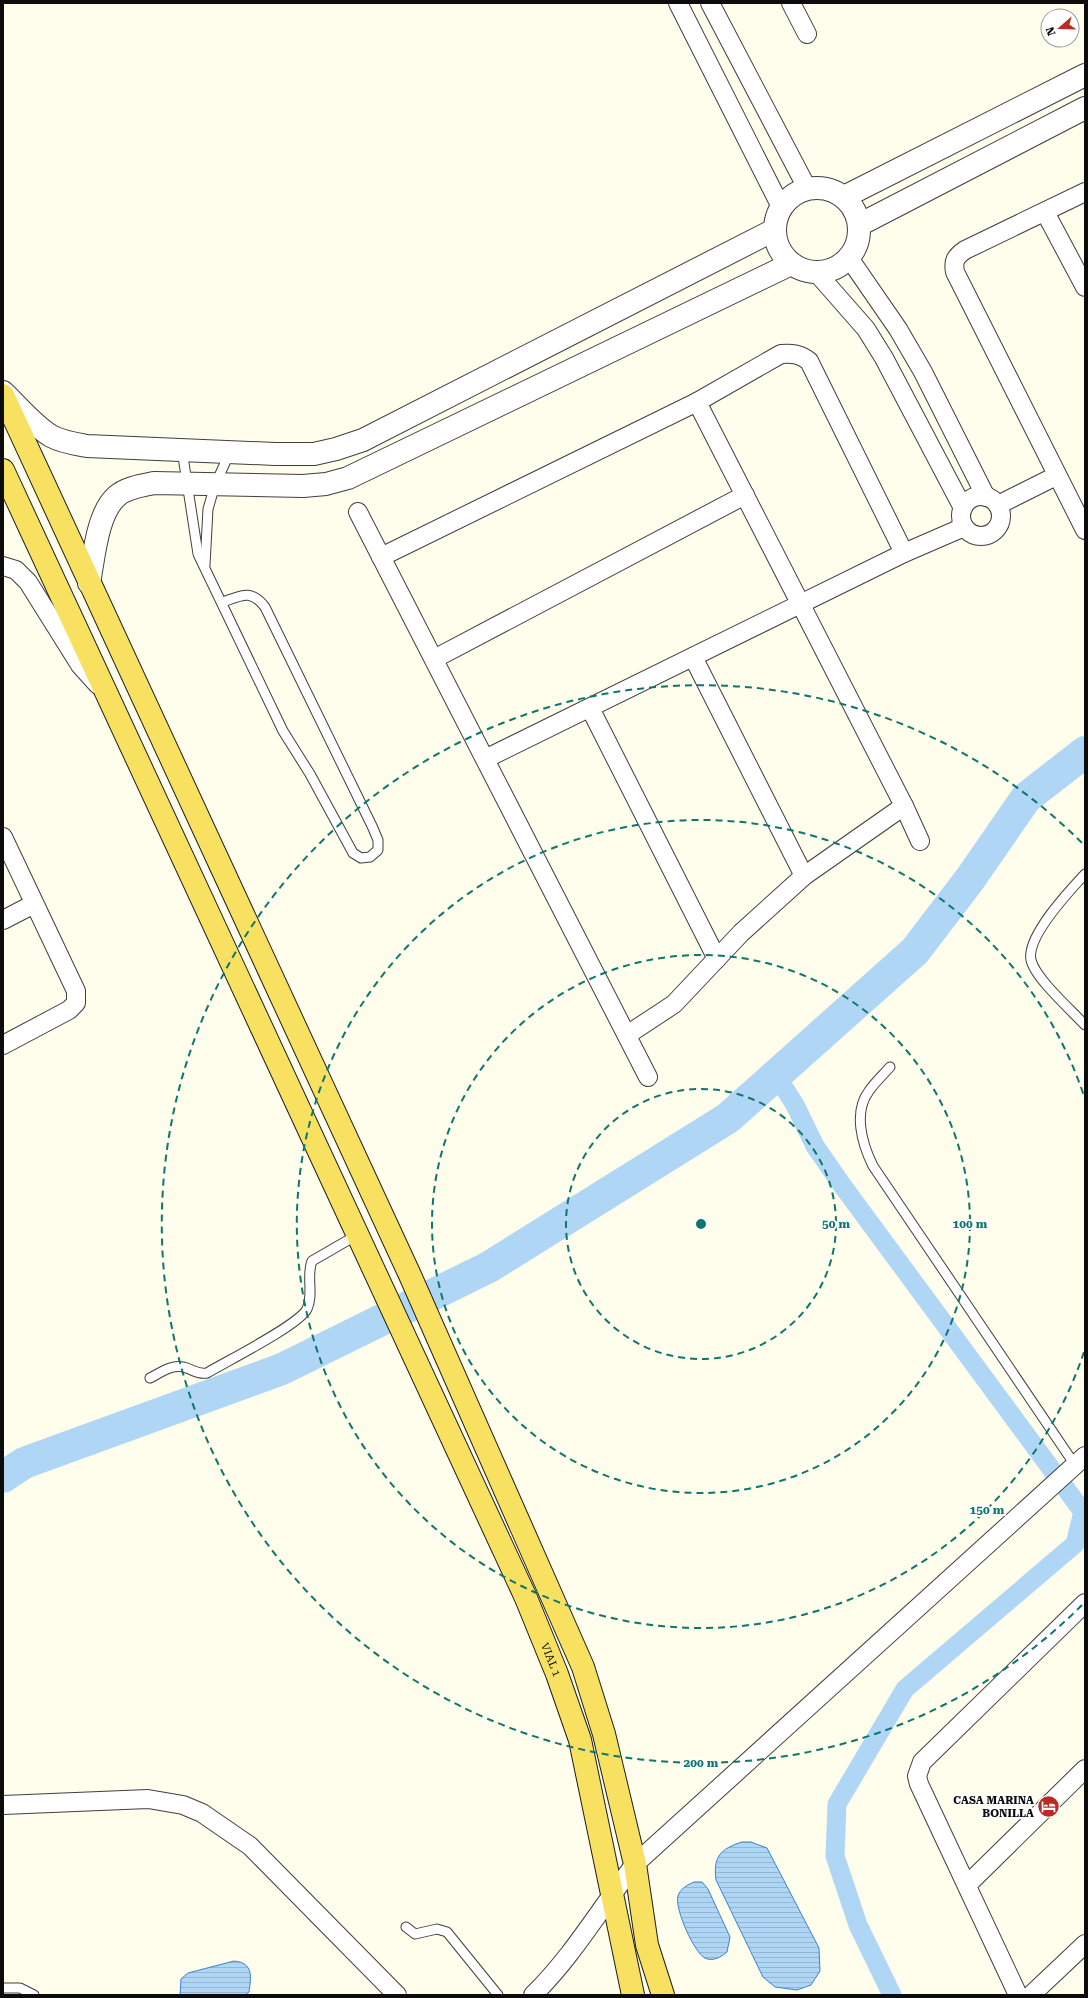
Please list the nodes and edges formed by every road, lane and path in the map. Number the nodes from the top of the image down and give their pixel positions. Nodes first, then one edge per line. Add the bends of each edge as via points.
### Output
1 (678, 3) edge
2 (791, 3) edge
3 (712, 6) edge
4 (688, 22) junction
5 (807, 34) dead end
6 (746, 72) junction
7 (1085, 75) edge
8 (720, 85) junction
9 (1085, 108) edge
10 (807, 188) junction
11 (1085, 192) edge
12 (844, 197) junction
13 (781, 207) junction
14 (1046, 212) junction
15 (859, 226) junction
16 (774, 230) junction
17 (849, 258) junction
18 (791, 264) junction
19 (816, 272) junction
20 (1085, 287) edge
21 (3, 392) edge
22 (3, 395) edge
23 (697, 402) junction
24 (953, 430) junction
25 (928, 442) junction
26 (182, 450) junction
27 (230, 452) junction
28 (3, 470) edge
29 (1056, 476) junction
30 (187, 484) junction
31 (214, 485) junction
32 (745, 495) junction
33 (992, 501) junction
34 (963, 508) junction
35 (358, 512) dead end
36 (964, 527) junction
37 (1085, 530) edge
38 (904, 553) junction
39 (382, 557) junction
40 (3, 566) edge
41 (205, 566) junction
42 (89, 583) junction
43 (223, 602) junction
44 (801, 604) junction
45 (693, 657) junction
46 (434, 659) junction
47 (106, 693) junction
48 (590, 708) junction
49 (485, 760) junction
50 (904, 806) junction
51 (3, 837) edge
52 (920, 841) dead end
53 (1085, 874) edge
54 (804, 876) junction
55 (34, 904) junction
56 (3, 920) edge
57 (717, 958) junction
58 (1085, 1025) edge
59 (627, 1035) junction
60 (3, 1045) edge
61 (890, 1067) dead end
62 (648, 1077) dead end
63 (357, 1235) junction
64 (150, 1378) dead end
65 (1080, 1461) edge
66 (1085, 1603) edge
67 (1085, 1769) edge
68 (3, 1805) edge
69 (635, 1864) junction
70 (967, 1885) junction
71 (611, 1894) junction
72 (406, 1927) dead end
73 (1085, 1944) edge
74 (3, 1988) edge
75 (34, 1995) edge
76 (398, 1995) edge
77 (498, 1995) edge
78 (534, 1995) edge
79 (633, 1995) edge
80 (663, 1995) edge
81 (1018, 1995) edge
82 (1031, 1995) edge

1 - 4 street
2 - 5 street
3 - 4 street
3 - 6 street
4 - 8 street
6 - 8 street
6 - 10 street
7 - 12 street
8 - 13 street
9 - 15 street
10 - 12 street via 833,190
10 - 13 street via 788,198
11 - 14 street
12 - 15 street via 857,215
13 - 16 street
14 - 20 street
14 - 29 street via 965,250 953,263 955,272
15 - 17 street via 859,237
16 - 18 street via 776,243
16 - 27 street via 363,440 314,454
17 - 19 street via 840,266
17 - 24 street via 909,348
18 - 19 street via 807,272
18 - 31 street via 348,478 326,484 303,486
19 - 25 street via 866,329
21 - 26 street via 38,426 52,436 68,442 88,446
22 - 42 main road
23 - 32 street
23 - 38 street via 781,354 793,354 809,361
23 - 39 street
24 - 25 street
24 - 33 street
25 - 34 street
26 - 27 street
26 - 30 lane
27 - 31 lane
28 - 47 main road, VIAL 1
29 - 33 street
29 - 37 street
30 - 31 street
30 - 41 lane via 198,554
30 - 42 street via 154,483 133,487 118,495 108,505 101,522
31 - 41 lane via 208,509
32 - 44 street
32 - 46 street
33 - 34 street via 972,498
33 - 36 street via 1001,518 1000,525 995,531 982,536 969,532
34 - 36 street
35 - 39 street
36 - 38 street
38 - 44 street
39 - 46 street
40 - 47 street via 16,570 28,582 80,665
41 - 43 lane
42 - 69 main road via 409,1273 583,1667 604,1734
43 - 43 lane via 283,731 310,774 346,842 353,853 361,858 370,857 378,850 378,840 265,607 258,598 250,595 242,595
44 - 45 street
44 - 50 street
45 - 48 street
45 - 54 street
46 - 49 street
47 - 63 main road, VIAL 1
48 - 49 street
48 - 57 street
49 - 59 street
50 - 52 street
50 - 54 street
51 - 55 street
53 - 58 lane via 1037,935 1031,948 1030,959 1042,979
54 - 57 street via 761,913
55 - 56 street
55 - 60 street via 76,992 76,1003 69,1010
57 - 59 street via 674,1004
59 - 62 street
61 - 65 lane via 868,1092 862,1106 861,1125 866,1152 873,1166
63 - 64 lane via 312,1261 309,1267 310,1298 303,1314 295,1322 208,1373 196,1373 178,1366
63 - 71 main road, VIAL 1 via 526,1598 557,1674 580,1740
65 - 69 street
66 - 70 street via 922,1762 919,1768 919,1784
67 - 70 street
68 - 76 street via 148,1799 183,1805 202,1813 250,1846
69 - 71 street
69 - 80 main road via 647,1945
70 - 81 street
71 - 78 street via 552,1977
71 - 79 main road, VIAL 1
72 - 77 lane via 415,1934 437,1929 447,1932
73 - 82 street
74 - 75 lane via 20,1988

